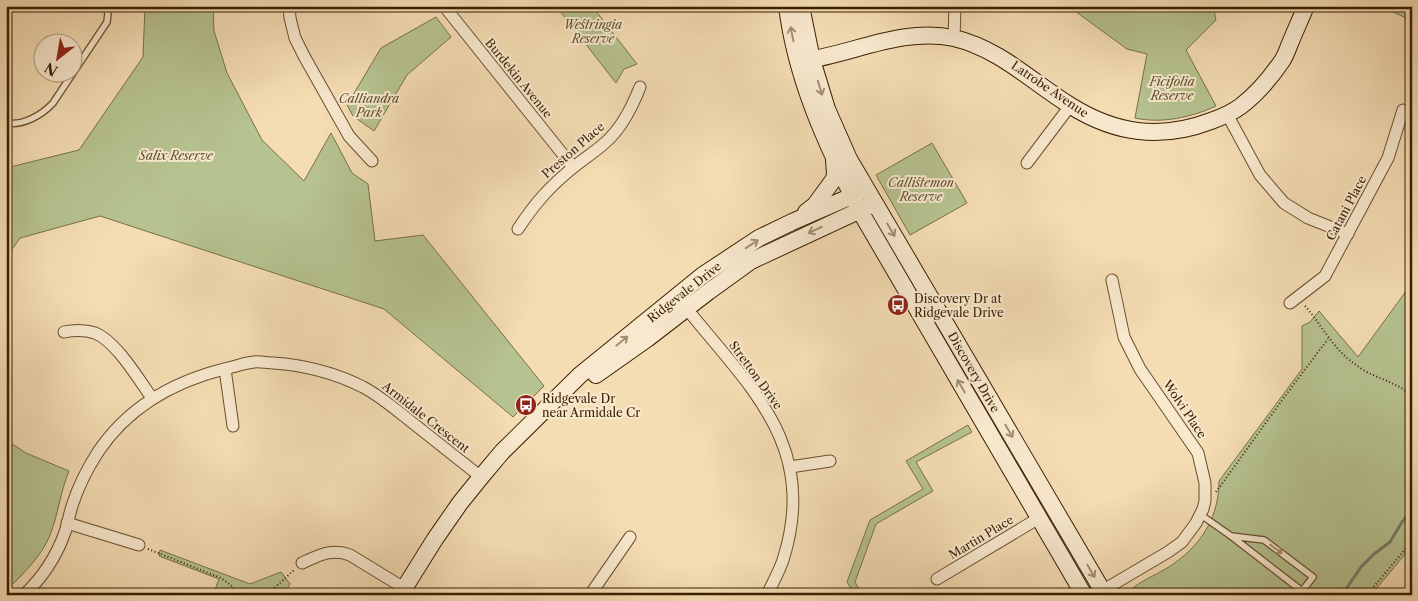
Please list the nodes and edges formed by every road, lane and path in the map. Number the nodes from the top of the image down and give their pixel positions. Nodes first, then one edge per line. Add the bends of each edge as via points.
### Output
1 (106, 6) edge
2 (289, 6) edge
3 (444, 6) edge
4 (787, 6) edge
5 (801, 6) edge
6 (954, 6) edge
7 (1306, 6) edge
8 (954, 38) junction
9 (805, 61) junction
10 (640, 87) dead end
11 (1070, 106) junction
12 (1403, 110) dead end
13 (1227, 114) junction
14 (6, 123) edge
15 (834, 159) junction
16 (372, 161) dead end
17 (1027, 163) dead end
18 (573, 167) junction
19 (859, 199) junction
20 (792, 222) junction
21 (518, 229) dead end
22 (1348, 234) junction
23 (1112, 280) dead end
24 (1294, 301) joint
25 (682, 303) junction
26 (64, 332) dead end
27 (1328, 339) junction
28 (225, 369) junction
29 (1412, 396) edge
30 (152, 398) junction
31 (233, 426) dead end
32 (830, 461) dead end
33 (790, 467) junction
34 (480, 476) junction
35 (1205, 501) junction
36 (1200, 515) junction
37 (1039, 518) junction
38 (67, 524) junction
39 (630, 537) dead end
40 (1233, 538) junction
41 (1412, 542) edge
42 (138, 545) joint
43 (302, 563) joint
44 (936, 579) dead end
45 (402, 591) edge
46 (1100, 593) edge
47 (24, 595) edge
48 (236, 595) edge
49 (267, 595) edge
50 (590, 595) edge
51 (767, 595) edge
52 (1084, 595) edge
53 (1367, 595) edge

1 - 14 lane via 107,22 46,111 21,122
2 - 16 street via 295,38 304,56 349,136
3 - 18 street, Burdekin Avenue
9 -> 4 main road, Discovery Drive via 791,32
5 - 9 main road, Discovery Drive
6 - 8 street
7 - 13 main road, Latrobe Avenue via 1283,60 1265,84
8 - 9 main road, Latrobe Avenue via 912,36
8 - 11 main road, Latrobe Avenue via 982,47 1006,60
9 - 15 main road, Discovery Drive via 812,108
9 -> 19 main road, Discovery Drive via 849,159
10 - 18 street, Preston Place via 624,121 611,138
11 - 13 main road, Latrobe Avenue via 1100,122 1132,131 1163,133 1194,128
11 - 17 street
12 - 22 street, Catani Place via 1388,158
13 - 22 street via 1260,175 1284,203 1308,218
15 - 19 main road, Discovery Drive
15 - 20 main road via 835,174 829,187 815,205
18 - 21 street, Preston Place via 542,195
19 - 20 main road, Ridgevale Drive
19 -> 25 main road, Ridgevale Drive via 831,223 751,261
37 -> 19 main road, Discovery Drive
19 -> 46 main road, Discovery Drive via 875,202
25 -> 20 main road, Ridgevale Drive via 703,275 760,238
22 - 24 street, Catani Place via 1324,276
23 - 35 street, Wolvi Place via 1124,337 1140,369 1198,453 1205,483
24 - 27 path via 1308,310
25 - 33 street, Stretton Drive via 765,408 783,442
25 - 34 main road, Ridgevale Drive via 580,375
26 - 30 street via 95,333 109,342
27 - 29 path via 1350,361 1370,374 1389,380
27 - 35 path via 1213,496
28 - 30 street, Armidale Crescent via 180,383
28 - 31 street
28 - 34 street, Armidale Crescent via 254,362 299,366 344,378 390,405
30 - 38 street, Armidale Crescent via 132,413 97,453 80,482
32 - 33 street
33 - 51 street, Stretton Drive via 793,491 790,535 783,562
34 - 45 main road, Ridgevale Drive
35 - 36 street, Wolvi Place
36 - 40 lane
36 - 46 street, Wolvi Place via 1182,542
37 - 44 street, Martin Place
37 - 52 main road, Discovery Drive
38 - 42 street
38 - 47 street, Armidale Crescent via 58,550
39 - 50 street
40 -> 40 lane via 1264,540 1313,577 1302,591
41 - 53 path
42 - 48 path via 221,578 232,586
43 - 45 street via 324,553 350,554
43 - 49 path

